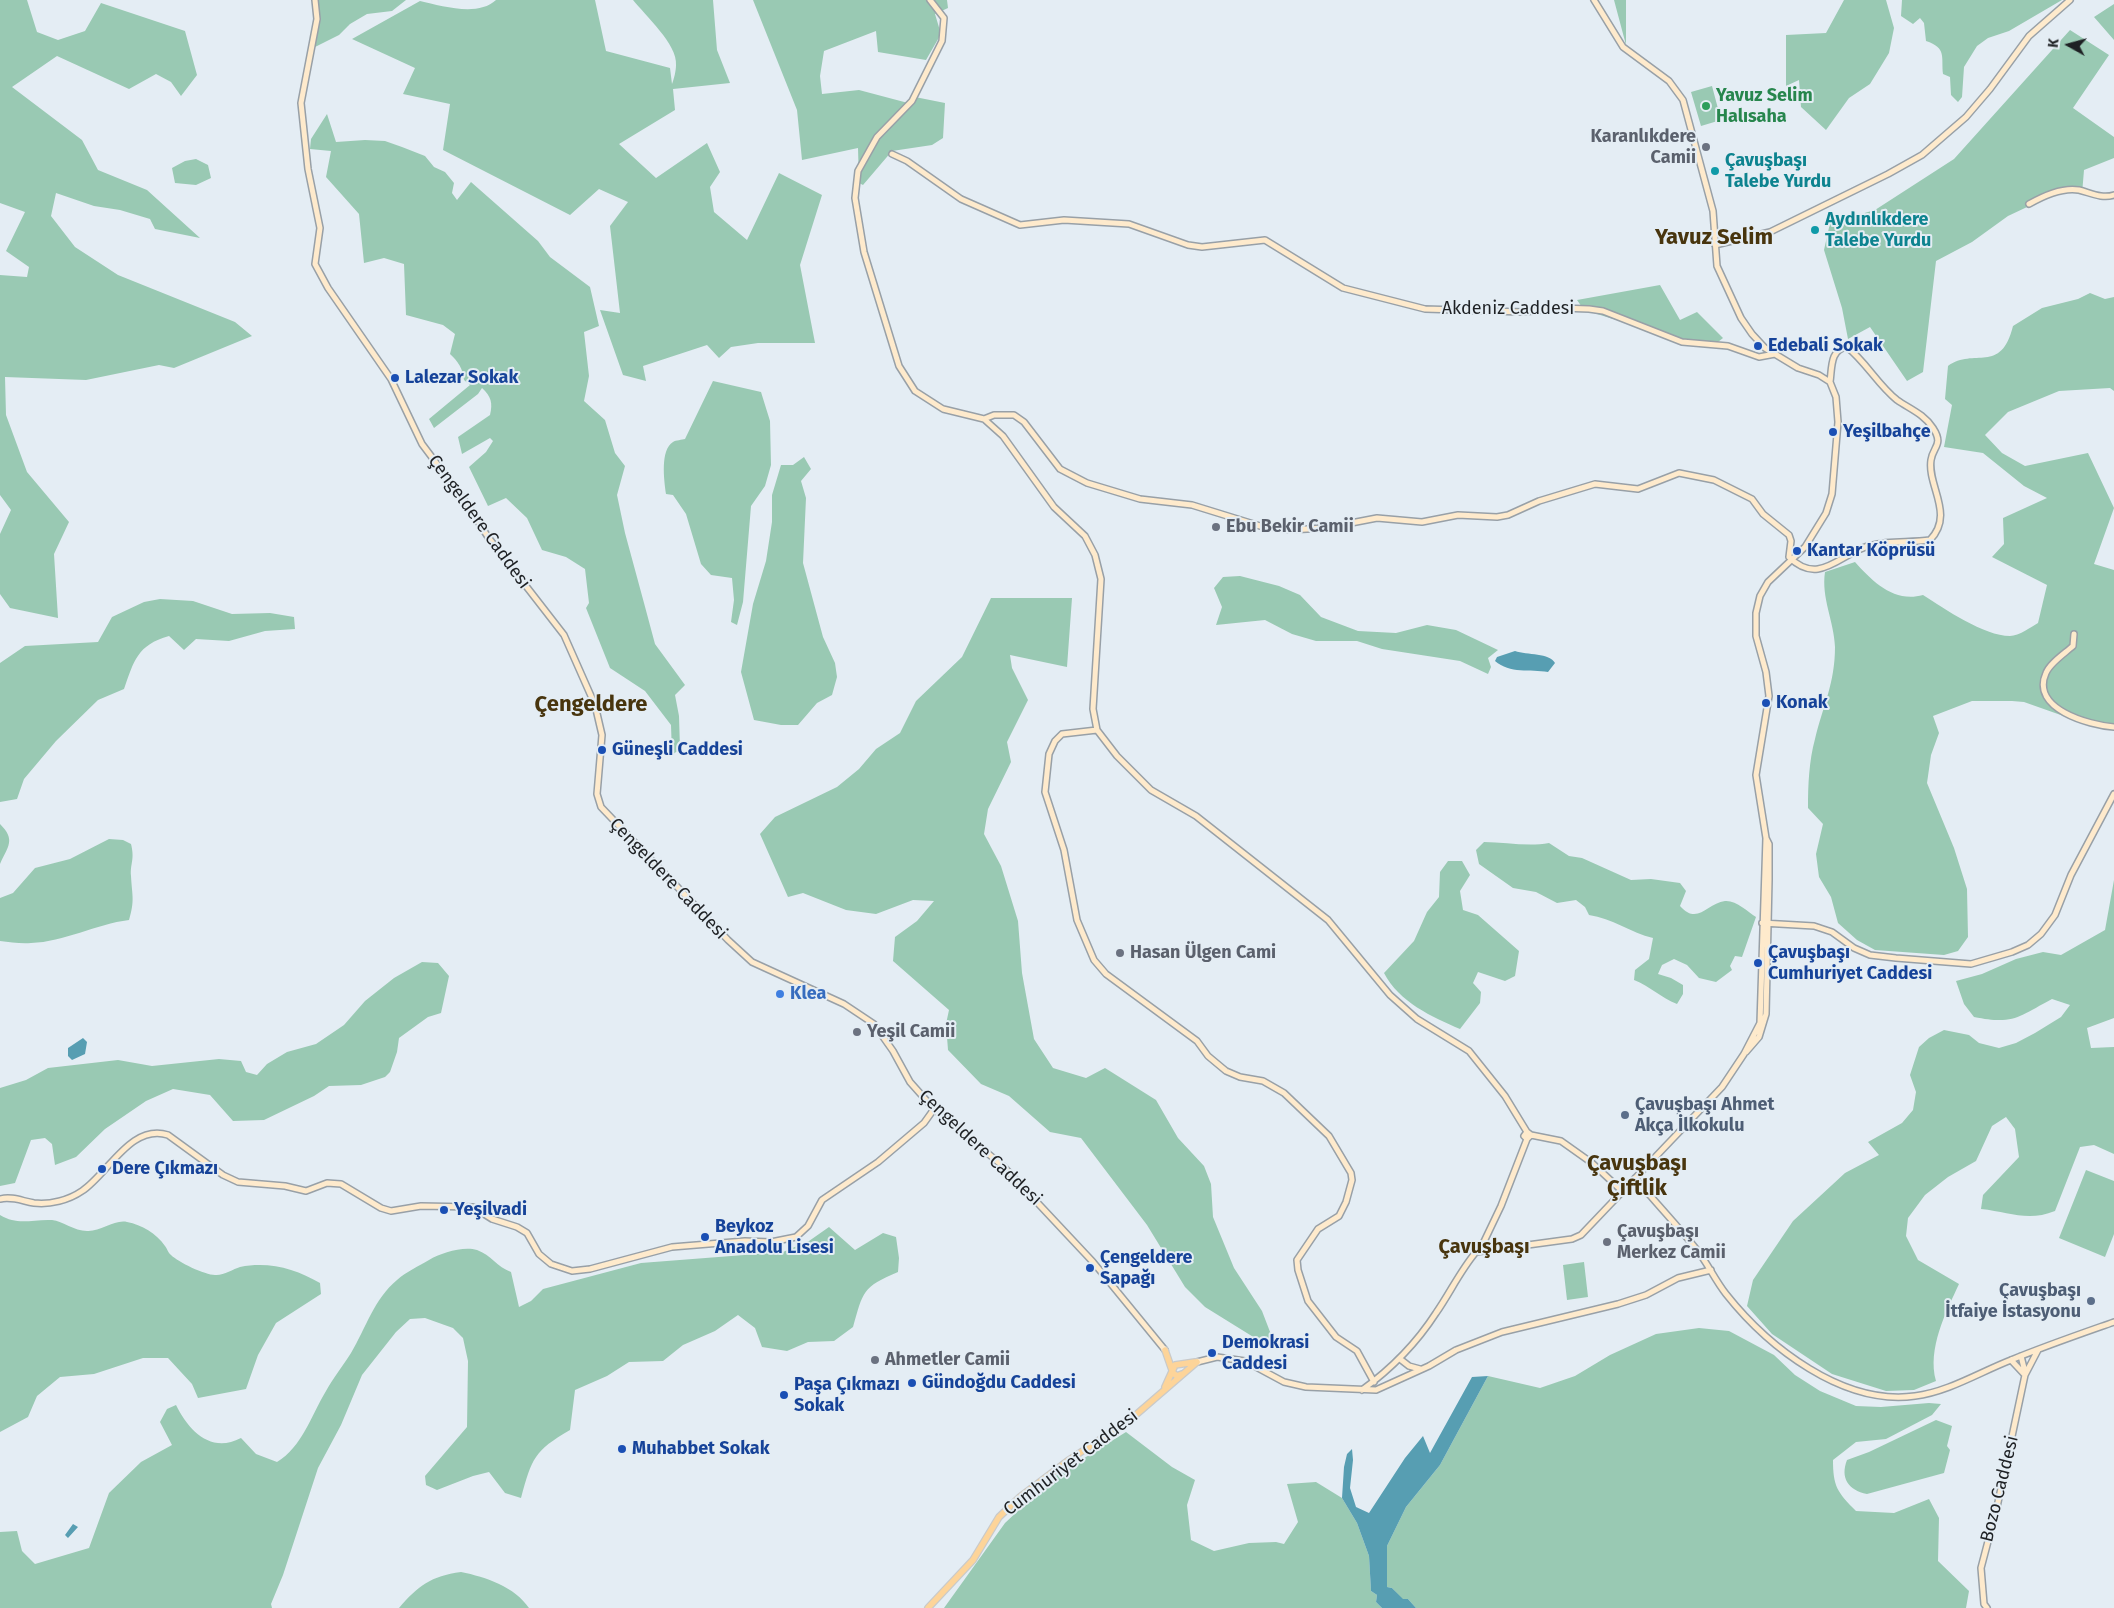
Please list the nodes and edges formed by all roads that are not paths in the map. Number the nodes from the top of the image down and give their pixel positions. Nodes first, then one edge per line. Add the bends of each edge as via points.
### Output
1 (315, 0) edge
2 (930, 0) edge
3 (1594, 0) edge
4 (2070, 0) edge
5 (892, 154) dead end
6 (2114, 195) edge
7 (2029, 204) dead end
8 (1715, 245) junction
9 (1775, 354) junction
10 (1830, 382) junction
11 (984, 419) junction
12 (1792, 559) junction
13 (2074, 634) dead end
14 (2114, 727) edge
15 (1097, 730) junction
16 (2114, 794) edge
17 (1765, 923) junction
18 (934, 1109) junction
19 (1528, 1135) junction
20 (1635, 1178) junction
21 (1622, 1191) junction
22 (0, 1199) edge
23 (1480, 1250) junction
24 (1711, 1270) junction
25 (2114, 1322) edge
26 (1165, 1350) junction
27 (2038, 1350) junction
28 (2024, 1355) junction
29 (1400, 1359) junction
30 (2011, 1360) junction
31 (1198, 1362) junction
32 (1181, 1364) junction
33 (1172, 1370) junction
34 (1420, 1370) junction
35 (1182, 1374) junction
36 (2025, 1375) junction
37 (1374, 1382) junction
38 (1362, 1390) junction
39 (1162, 1392) junction
40 (1985, 1606) edge
41 (928, 1608) edge

1 - 18 street, Çengeldere Caddesi via 317,19 301,103 308,169 320,228 314,264 391,379 422,444 468,504 488,537 564,634 595,705 600,730 598,794 601,807 752,962 844,1004 874,1024 910,1082
2 - 11 street via 944,18 944,35 912,101 877,137 861,164 855,186 856,212 866,263 899,366 915,391 928,400 943,409
3 - 8 street via 1623,47 1669,81 1683,100 1707,185
4 - 8 street via 2029,36 1966,117 1922,155 1770,232
5 - 9 street, Akdeniz Caddesi via 961,200 1020,225 1064,220 1129,224 1188,245 1202,246 1265,240 1343,288 1425,309 1523,312 1589,309 1603,311 1682,342 1728,346 1760,357
6 - 7 street via 2107,197 2076,190 2060,191
8 - 9 street via 1720,274 1742,318 1758,341
9 - 10 street
10 - 12 street via 1838,412 1832,494 1822,521
10 - 12 street via 1834,354 1847,347 1888,392 1921,415 1936,432 1938,441 1931,458 1940,504 1936,533 1930,540 1863,547 1818,570
11 - 12 street via 994,415 1014,415 1024,422 1060,469 1087,483 1140,499 1192,505 1260,526 1290,530 1341,528 1377,518 1422,522 1458,515 1508,516 1539,501 1595,484 1638,490 1679,473 1714,480 1752,499 1763,514 1789,536 1788,555
11 - 15 street via 1003,436 1054,507 1085,536 1095,555 1101,579 1093,688
12 - 17 street via 1764,589 1757,604 1755,620 1769,696 1756,775 1766,838
13 - 14 street via 2073,646 2046,672 2045,694 2054,705 2076,720
15 - 19 street via 1116,756 1151,790 1196,816 1328,920 1390,995 1417,1019 1469,1051 1505,1096
15 - 37 street via 1062,734 1049,754 1046,773 1045,792 1064,850 1077,920 1094,960 1106,974 1197,1041 1208,1056 1226,1071 1263,1081 1284,1093 1329,1136 1352,1180 1339,1216 1318,1229 1297,1260 1298,1270 1308,1301 1336,1338 1357,1351
16 - 17 street via 2071,875 2056,914 2041,934 2012,952 1970,964 1870,955 1832,932 1814,926
17 - 20 street via 1762,1015 1758,1030 1722,1087
18 - 22 street via 924,1123 878,1162 822,1200 808,1226 796,1236 771,1242 672,1247 572,1271 550,1264 539,1254 527,1233 492,1220 473,1207 422,1206 391,1210 381,1208 341,1184 327,1183 306,1191 285,1186 244,1184 223,1175 161,1133 133,1141 89,1186 68,1198 46,1204
18 - 26 street, Çengeldere Caddesi via 1003,1166 1093,1262
19 - 21 street via 1561,1141
19 - 23 street
20 - 21 street
20 - 24 street
21 - 23 street via 1581,1235 1572,1239
23 - 29 street via 1463,1268 1436,1313
24 - 30 street via 1725,1294 1788,1355 1814,1372 1872,1396 1917,1396 1953,1385
24 - 34 street via 1678,1278 1646,1295 1618,1304 1502,1332 1456,1350
25 - 27 street
26 - 32 main road
26 - 33 main road
27 - 28 street
27 - 36 street
28 - 30 street
28 - 36 street
29 - 34 street
29 - 37 street
30 - 36 street
31 - 32 main road
31 - 35 main road, Cumhuriyet Caddesi
31 - 38 street via 1217,1358 1245,1360 1284,1382 1306,1387
32 - 33 main road
32 - 35 main road
33 - 35 main road via 1177,1376
33 - 39 main road
34 - 38 street via 1376,1390
35 - 39 main road, Cumhuriyet Caddesi
36 - 40 street, Bozo Caddesi via 1981,1568
37 - 38 street
39 - 41 main road, Cumhuriyet Caddesi via 1131,1419 1020,1497 999,1517 973,1560

